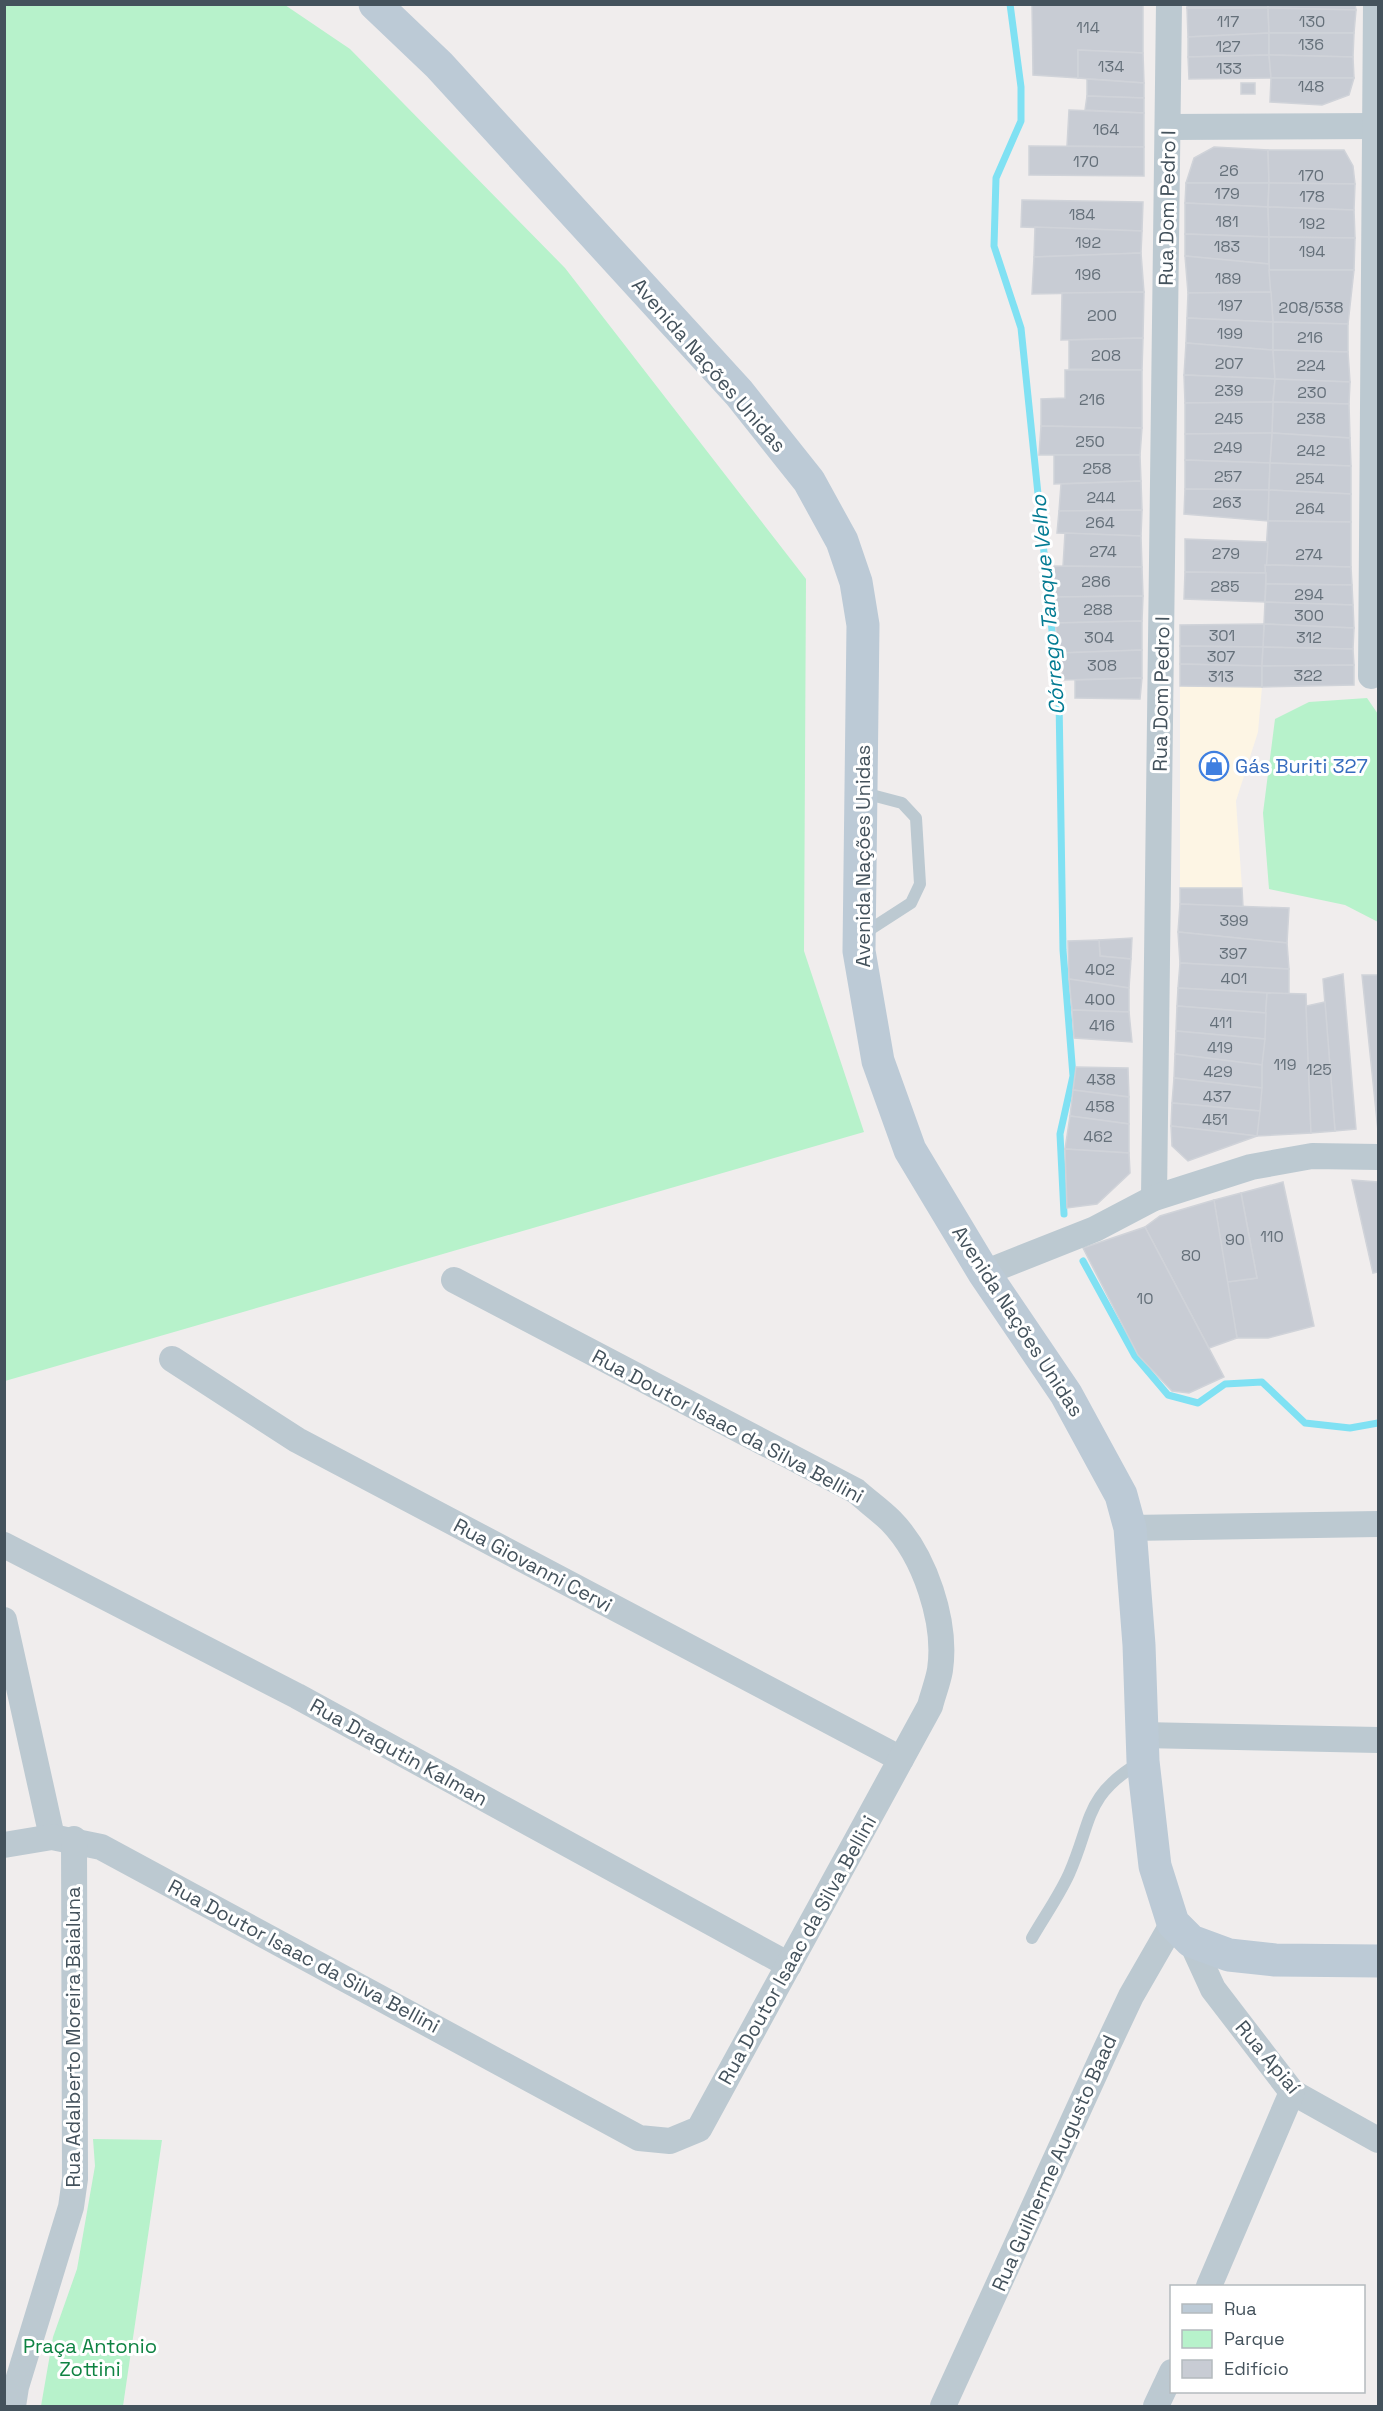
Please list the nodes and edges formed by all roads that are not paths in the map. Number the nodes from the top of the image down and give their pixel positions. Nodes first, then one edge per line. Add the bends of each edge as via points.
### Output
1 (375, 4) edge
2 (1169, 4) edge
3 (1376, 4) edge
4 (1377, 126) edge
5 (1168, 127) junction
6 (1371, 676) dead end
7 (862, 792) junction
8 (859, 936) junction
9 (1378, 1157) edge
10 (1154, 1198) junction
11 (984, 1273) junction
12 (453, 1280) dead end
13 (172, 1359) dead end
14 (1378, 1524) edge
15 (1130, 1528) junction
16 (4, 1545) edge
17 (4, 1620) edge
18 (1378, 1740) edge
19 (1142, 1748) junction
20 (901, 1759) junction
21 (63, 1838) junction
22 (4, 1845) edge
23 (1182, 1932) junction
24 (1032, 1938) dead end
25 (1378, 1961) edge
26 (789, 1965) junction
27 (1292, 2092) junction
28 (1378, 2140) edge
29 (1209, 2285) edge
30 (1170, 2376) edge
31 (13, 2406) edge
32 (943, 2406) edge
33 (1156, 2406) edge

1 - 7 street, Avenida Nações Unidas via 439,64 739,393 809,481 842,541 856,582 863,625
2 - 5 street, Rua Dom Pedro I
3 - 4 street
4 - 5 street
4 - 6 street
5 - 10 street, Rua Dom Pedro I
7 - 8 street, Avenida Nações Unidas
7 - 8 lane via 902,803 916,818 920,884 911,903
8 - 11 street, Avenida Nações Unidas via 867,1011 891,1103 910,1150
9 - 10 street via 1302,1158 1251,1167
10 - 11 street via 1095,1229
11 - 15 street, Avenida Nações Unidas via 1090,1435 1121,1495
12 - 20 street, Rua Doutor Isaac da Silva Bellini via 856,1491 891,1522 912,1549 930,1594 941,1638 940,1671 930,1706
13 - 20 street, Rua Giovanni Cervi via 297,1440
14 - 15 street
15 - 19 street, Avenida Nações Unidas
16 - 26 street, Rua Dragutin Kalman via 297,1696
17 - 21 street, Rua Adalberto Moreira Baialuna
18 - 19 street
19 - 23 street, Avenida Nações Unidas via 1155,1866
19 - 24 lane via 1090,1811 1068,1875
20 - 26 street, Rua Doutor Isaac da Silva Bellini
21 - 22 street, Rua Doutor Isaac da Silva Bellini
21 - 26 street, Rua Doutor Isaac da Silva Bellini via 101,1847 639,2138 657,2142 686,2137 699,2129
21 - 31 street, Rua Adalberto Moreira Baialuna via 75,2179 71,2207
23 - 25 street via 1229,1955 1275,1960
23 - 27 street, Rua Apiaí via 1213,1989
23 - 32 street, Rua Guilherme Augusto Baad via 1131,1996
27 - 28 street, Rua Apiaí
27 - 29 street
30 - 33 street

